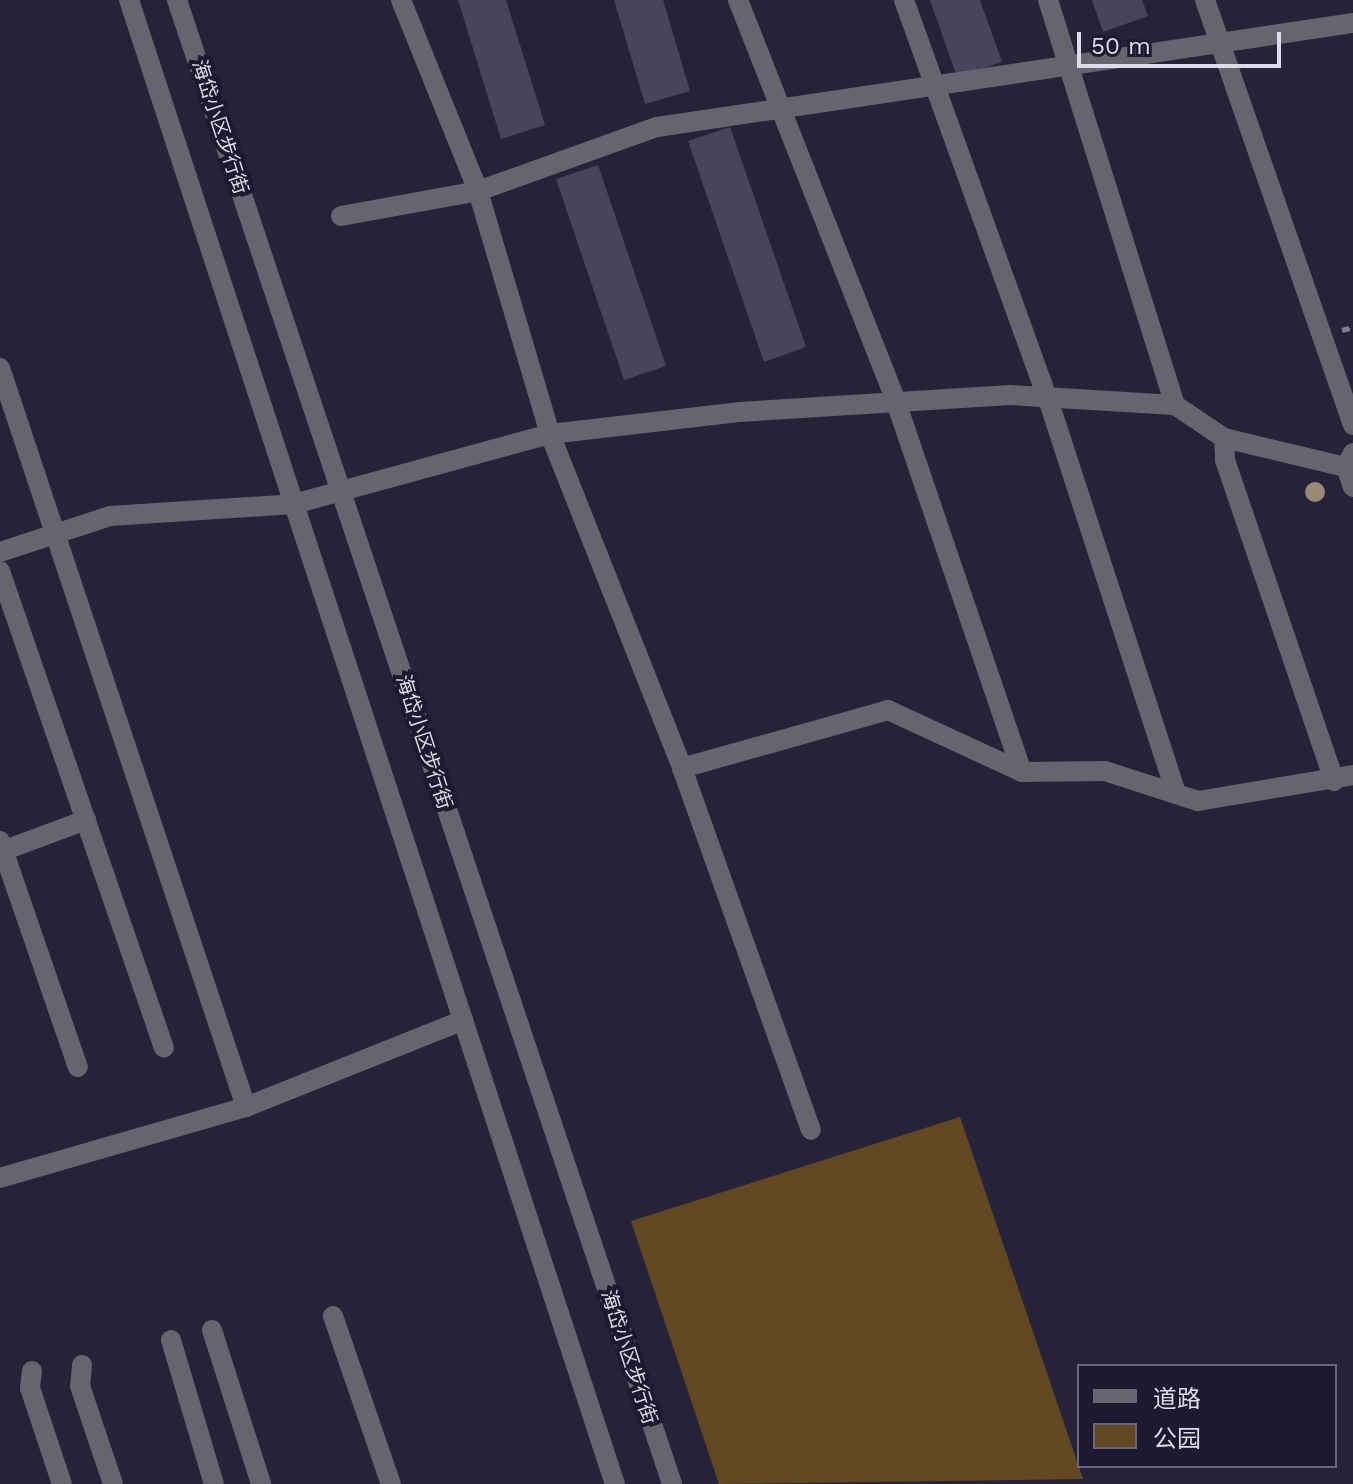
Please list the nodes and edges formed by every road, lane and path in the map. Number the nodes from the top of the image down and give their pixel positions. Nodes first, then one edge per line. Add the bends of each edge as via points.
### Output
1 (129, 0) edge
2 (177, 0) edge
3 (401, 0) edge
4 (738, 0) edge
5 (904, 0) edge
6 (1048, 0) edge
7 (1205, 0) edge
8 (1353, 23) edge
9 (1221, 45) junction
10 (1070, 66) junction
11 (937, 88) junction
12 (778, 110) junction
13 (478, 191) junction
14 (341, 216) dead end
15 (0, 368) edge
16 (1048, 399) junction
17 (896, 402) junction
18 (1175, 405) junction
19 (1353, 425) edge
20 (550, 434) junction
21 (1224, 438) junction
22 (1351, 469) edge
23 (341, 493) junction
24 (294, 504) junction
25 (59, 533) junction
26 (0, 552) edge
27 (0, 571) edge
28 (682, 768) junction
29 (1022, 772) junction
30 (1343, 778) edge
31 (1176, 793) junction
32 (86, 820) junction
33 (1, 848) edge
34 (463, 1020) junction
35 (164, 1048) dead end
36 (78, 1067) dead end
37 (246, 1107) junction
38 (811, 1130) dead end
39 (0, 1178) edge
40 (333, 1316) dead end
41 (212, 1330) dead end
42 (171, 1340) dead end
43 (82, 1365) dead end
44 (32, 1371) dead end
45 (62, 1484) edge
46 (113, 1484) edge
47 (214, 1484) edge
48 (261, 1484) edge
49 (391, 1484) edge
50 (615, 1484) edge
51 (672, 1484) edge

1 - 24 street
2 - 23 street, 海岱小区步行街
3 - 13 street
4 - 12 street
5 - 11 street
6 - 10 street
7 - 9 street
8 - 9 street
9 - 10 street
9 - 19 street
10 - 11 street
10 - 18 street
11 - 12 street
11 - 16 street
12 - 13 street via 657,127
12 - 17 street
13 - 14 street
13 - 20 street
15 - 25 street via 42,502
16 - 17 street
16 - 18 street
16 - 31 street
17 - 20 street
17 - 29 street
18 - 21 street
20 - 23 street
20 - 28 street
21 - 22 street
21 - 30 street via 1225,460
23 - 24 street
23 - 51 street, 海岱小区步行街
24 - 25 street via 110,516
24 - 34 street
25 - 26 street
25 - 37 street
27 - 32 street
28 - 29 street via 888,710
28 - 38 street
29 - 31 street via 1105,771
30 - 31 street via 1198,801
32 - 33 street
32 - 35 street
33 - 36 street
34 - 37 street
34 - 50 street
37 - 39 street
40 - 49 street
41 - 48 street
42 - 47 street
43 - 46 street via 80,1386
44 - 45 street via 30,1388

